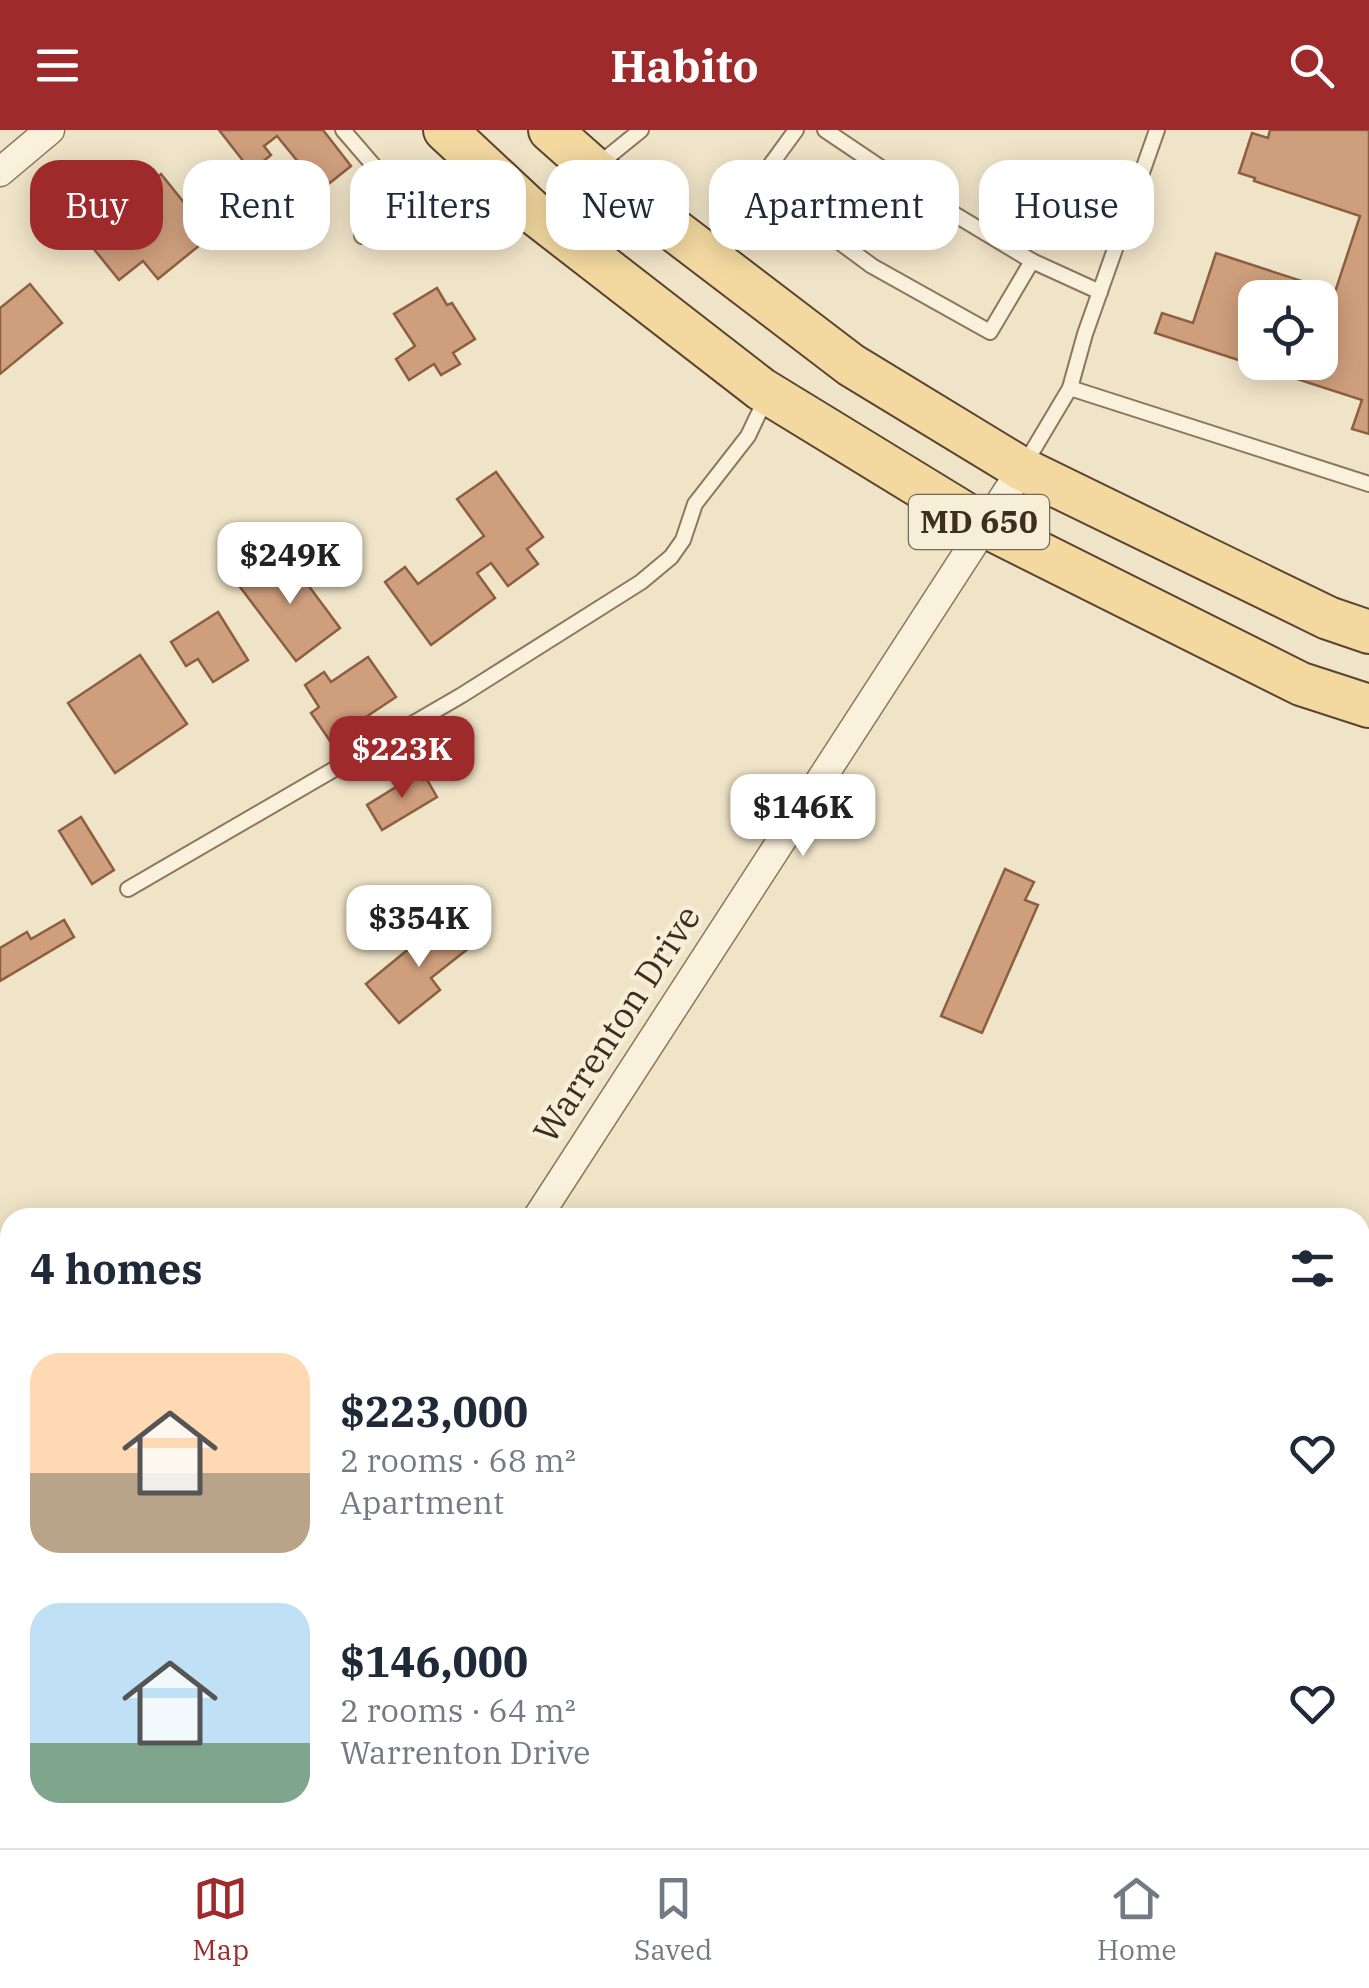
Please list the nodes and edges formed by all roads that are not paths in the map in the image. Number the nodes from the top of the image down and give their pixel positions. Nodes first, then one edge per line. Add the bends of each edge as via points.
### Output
1 (50, 130) edge
2 (343, 130) edge
3 (550, 130) edge
4 (641, 130) edge
5 (796, 130) edge
6 (826, 130) edge
7 (1157, 130) edge
8 (458, 143) edge
9 (369, 160) edge
10 (584, 160) edge
11 (605, 160) edge
12 (0, 172) edge
13 (689, 241) edge
14 (1032, 261) junction
15 (1100, 292) junction
16 (1070, 388) junction
17 (768, 393) junction
18 (1022, 469) junction
19 (1369, 484) edge
20 (985, 526) junction
21 (1369, 632) edge
22 (1369, 706) edge
23 (128, 890) dead end
24 (543, 1208) edge

1 - 12 street
2 - 9 lane
3 - 10 main road, MD 650
4 - 11 lane
5 - 14 lane via 758,182 872,266 990,332
6 - 14 lane
7 - 15 lane
8 - 17 main road, MD 650 via 534,213
13 - 18 main road, MD 650 via 851,365
14 - 15 lane
15 - 16 lane
16 - 18 lane
16 - 19 lane
17 - 20 main road, MD 650
17 - 23 lane via 748,436 695,504 683,540 641,582
18 - 20 street, Warrenton Drive
18 - 21 main road, MD 650
20 - 22 main road, MD 650 via 1301,684
20 - 24 street, Warrenton Drive

